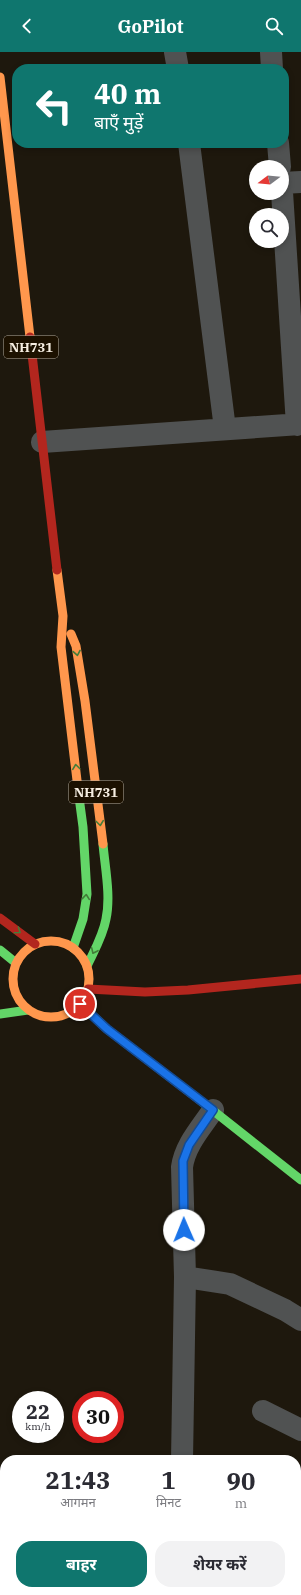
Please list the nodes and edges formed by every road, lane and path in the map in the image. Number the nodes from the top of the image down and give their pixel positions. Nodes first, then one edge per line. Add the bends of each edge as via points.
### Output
1 (175, 52) edge
2 (271, 52) edge
3 (177, 64) edge
4 (272, 64) edge
5 (0, 77) edge
6 (190, 148) edge
7 (278, 148) edge
8 (279, 160) edge
9 (301, 182) edge
10 (289, 183) edge
11 (283, 200) edge
12 (294, 283) edge
13 (299, 424) edge
14 (225, 429) junction
15 (42, 442) junction
16 (63, 616) junction
17 (0, 918) edge
18 (35, 944) junction
19 (73, 948) junction
20 (0, 950) edge
21 (16, 963) junction
22 (87, 966) junction
23 (301, 979) edge
24 (88, 989) junction
25 (80, 1004) junction
26 (28, 1010) junction
27 (0, 1014) edge
28 (213, 1110) junction
29 (301, 1180) edge
30 (185, 1277) junction
31 (301, 1320) edge
32 (264, 1411) dead end
33 (301, 1430) edge
34 (182, 1455) edge

1 - 3 street
2 - 4 street
5 - 15 main road, NH731
6 - 14 street
7 - 8 street
9 - 10 street
11 - 12 street
12 - 13 street
13 - 14 street
14 - 15 street
15 - 16 main road, NH731
19 -> 16 main road, NH731 via 83,919 87,894 83,827 61,647
16 -> 22 main road, NH731 via 76,646 85,701 107,898 106,919
17 -> 18 main road
18 - 19 main road via 48,940 62,942
18 - 21 main road via 23,951
19 - 22 main road via 82,956
20 - 21 main road
21 - 26 main road via 9,980 19,1002
22 - 24 main road, NH731
23 - 24 main road via 188,990 145,992
24 - 25 main road, NH731
25 - 26 main road, NH731 via 71,1012 55,1017 38,1016
25 - 28 main road via 107,1029
26 - 27 main road, NH731
28 - 29 main road
28 - 30 street via 189,1145 183,1161
30 - 31 street via 230,1284
30 - 34 street
32 - 33 street

